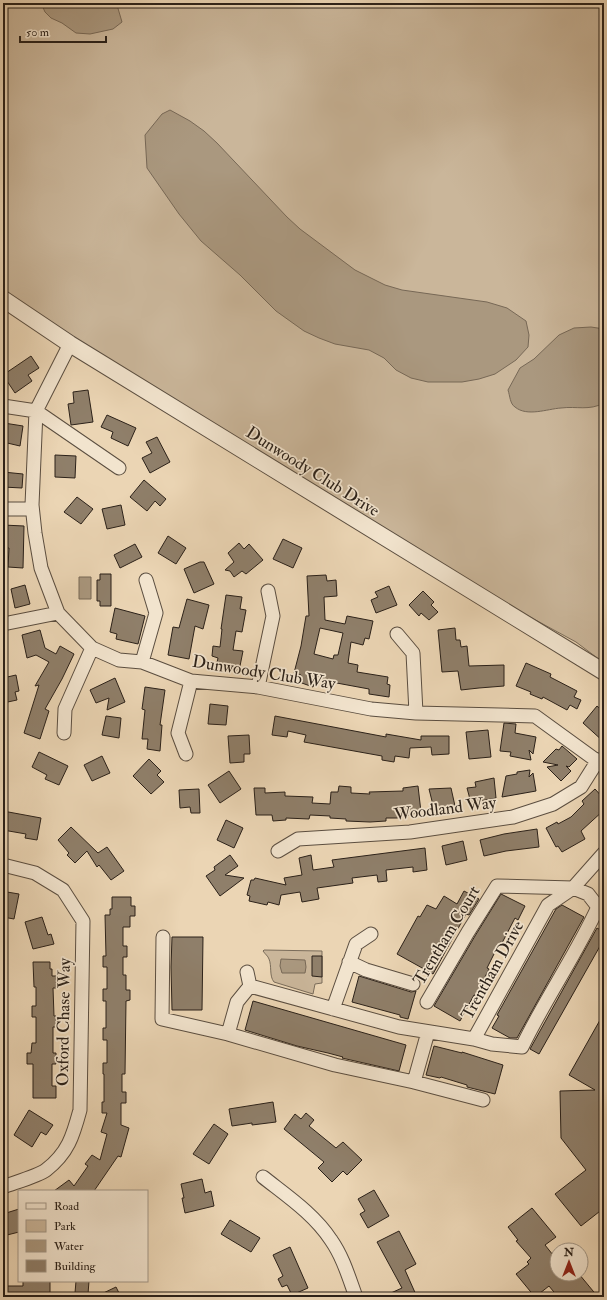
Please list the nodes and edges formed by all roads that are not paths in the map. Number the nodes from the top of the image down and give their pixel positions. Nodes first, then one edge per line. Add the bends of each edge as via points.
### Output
1 (3, 299) edge
2 (70, 344) junction
3 (3, 406) edge
4 (36, 411) junction
5 (119, 468) dead end
6 (3, 509) edge
7 (32, 509) junction
8 (146, 580) dead end
9 (268, 591) dead end
10 (58, 613) junction
11 (3, 624) edge
12 (397, 634) dead end
13 (92, 648) junction
14 (142, 662) junction
15 (604, 672) edge
16 (191, 681) junction
17 (258, 687) junction
18 (416, 714) junction
19 (64, 733) dead end
20 (186, 754) dead end
21 (601, 763) edge
22 (278, 851) dead end
23 (604, 853) edge
24 (3, 865) edge
25 (573, 888) junction
26 (371, 934) dead end
27 (163, 937) dead end
28 (349, 962) junction
29 (246, 972) dead end
30 (413, 984) dead end
31 (250, 986) junction
32 (427, 1002) dead end
33 (333, 1009) junction
34 (428, 1032) junction
35 (228, 1034) junction
36 (474, 1039) junction
37 (414, 1082) junction
38 (483, 1100) dead end
39 (263, 1177) dead end
40 (3, 1187) edge
41 (356, 1297) edge

1 - 2 street, Dunwoody Club Drive
2 - 4 street, Dunwoody Club Way
2 - 15 street, Dunwoody Club Drive
3 - 4 street
4 - 5 street
4 - 7 street, Dunwoody Club Way
6 - 7 street
7 - 10 street, Dunwoody Club Way via 41,568
8 - 14 street via 156,613
9 - 17 street via 273,616
10 - 11 street
10 - 13 street, Dunwoody Club Way
12 - 18 street via 413,653
13 - 14 street, Dunwoody Club Way via 120,660
13 - 19 street via 65,709
14 - 16 street, Dunwoody Club Way
16 - 17 street, Dunwoody Club Way
16 - 20 street via 178,733
17 - 18 street, Dunwoody Club Way via 371,709
18 - 21 street, Dunwoody Club Way via 535,716
21 - 22 street, Woodland Way via 581,787 553,804 513,818 410,832 298,839
23 - 25 street, Trentham Drive
24 - 40 street, Oxford Chase Way via 35,873 63,890 83,920 80,1110 74,1134 65,1151 45,1170
25 - 32 street, Trentham Court via 496,886
25 - 36 street, Trentham Drive via 548,906
25 - 36 street via 588,894 598,907 522,1047
26 - 28 street via 356,944
27 - 35 street via 162,1019
28 - 30 street via 366,970
28 - 33 street
29 - 31 street
31 - 33 street, Trentham Drive
31 - 35 street via 238,1002
33 - 34 street, Trentham Drive
34 - 36 street, Trentham Drive
34 - 37 street
35 - 37 street via 335,1065
37 - 38 street
39 - 41 street via 309,1214 331,1240

